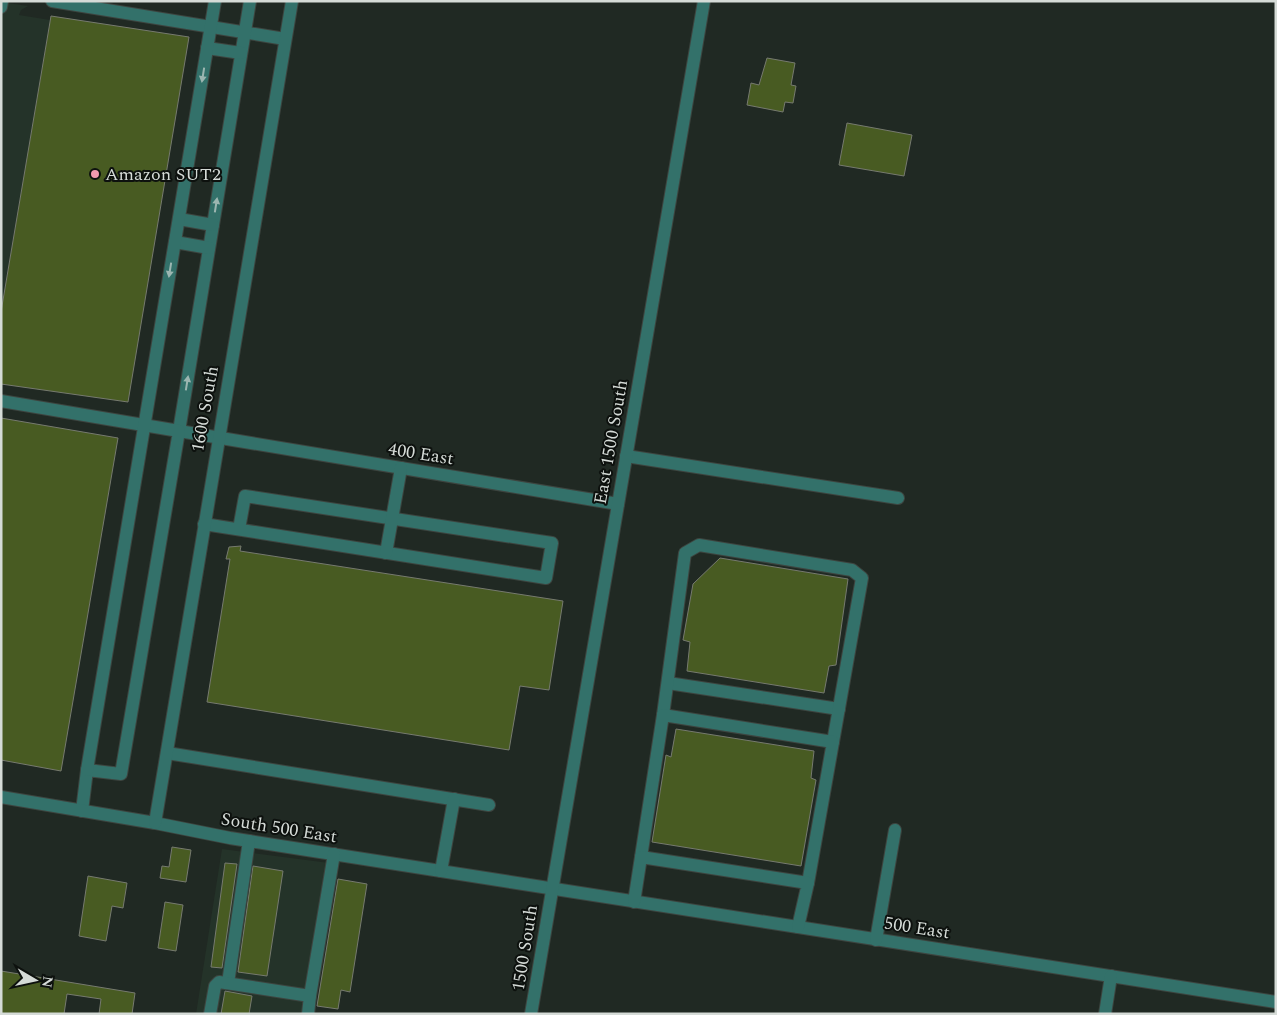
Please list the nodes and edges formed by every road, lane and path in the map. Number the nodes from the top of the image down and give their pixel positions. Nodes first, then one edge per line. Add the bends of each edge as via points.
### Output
1 (2, 1) edge
2 (52, 1) edge
3 (215, 1) edge
4 (250, 1) edge
5 (292, 1) edge
6 (704, 1) edge
7 (1, 7) edge
8 (211, 27) junction
9 (245, 33) junction
10 (286, 39) junction
11 (207, 48) junction
12 (241, 53) junction
13 (179, 219) junction
14 (213, 225) junction
15 (175, 242) junction
16 (209, 248) junction
17 (1, 401) edge
18 (144, 425) junction
19 (178, 431) junction
20 (218, 439) junction
21 (626, 456) junction
22 (400, 468) junction
23 (898, 498) dead end
24 (618, 504) junction
25 (392, 518) junction
26 (204, 524) junction
27 (239, 529) junction
28 (386, 553) junction
29 (668, 683) junction
30 (839, 709) junction
31 (663, 715) junction
32 (833, 742) junction
33 (167, 754) junction
34 (87, 770) junction
35 (1, 797) edge
36 (454, 799) junction
37 (489, 804) dead end
38 (82, 811) junction
39 (155, 822) junction
40 (895, 830) dead end
41 (249, 841) junction
42 (334, 854) junction
43 (641, 857) junction
44 (441, 871) junction
45 (808, 883) junction
46 (552, 889) junction
47 (634, 902) junction
48 (798, 928) junction
49 (876, 940) junction
50 (1111, 976) junction
51 (228, 983) junction
52 (310, 996) junction
53 (1276, 1002) edge
54 (210, 1014) edge
55 (308, 1014) edge
56 (532, 1014) edge
57 (1105, 1014) edge

1 - 7 street
2 - 8 street
3 - 8 street
4 - 9 street
5 - 10 street, 1600 South
6 - 21 street, East 1500 South
8 - 9 street
8 - 11 street
9 - 10 street
9 - 12 street
10 - 20 street, 1600 South
11 - 12 street
11 -> 13 street
14 -> 12 street
13 - 14 street
13 - 15 street
14 - 16 street
15 - 16 street
15 -> 18 street
19 -> 16 street
17 - 18 street, 400 East
18 - 19 street, 400 East
18 - 34 street
19 - 20 street, 400 East
19 - 34 street via 121,774
20 - 22 street, 400 East
20 - 26 street, 1600 South
21 - 23 street
21 - 24 street, East 1500 South
22 - 24 street, 400 East
22 - 25 street
24 - 46 street, East 1500 South
25 - 27 street via 245,496
25 - 28 street
25 - 28 street via 552,543 546,578
26 - 27 street
26 - 33 street, 1600 South
27 - 28 street
29 - 30 street
29 - 30 street via 685,554 699,545 852,570 862,578
29 - 31 street
30 - 32 street
31 - 32 street
31 - 43 street
32 - 45 street
33 - 36 street
33 - 39 street, 1600 South
34 - 38 street
35 - 38 street, South 500 East
36 - 37 street
36 - 44 street
38 - 39 street, South 500 East
39 - 41 street, South 500 East
40 - 49 street
41 - 42 street, South 500 East
41 - 51 street
42 - 44 street, South 500 East
42 - 52 street
43 - 45 street
43 - 47 street
44 - 46 street, South 500 East
45 - 48 street
46 - 47 street, 500 East
46 - 56 street, 1500 South
47 - 48 street, 500 East
48 - 49 street, 500 East
49 - 50 street, 500 East
50 - 53 street, 500 East
50 - 57 street
51 - 52 street
51 - 54 street via 219,982 214,986
52 - 55 street

